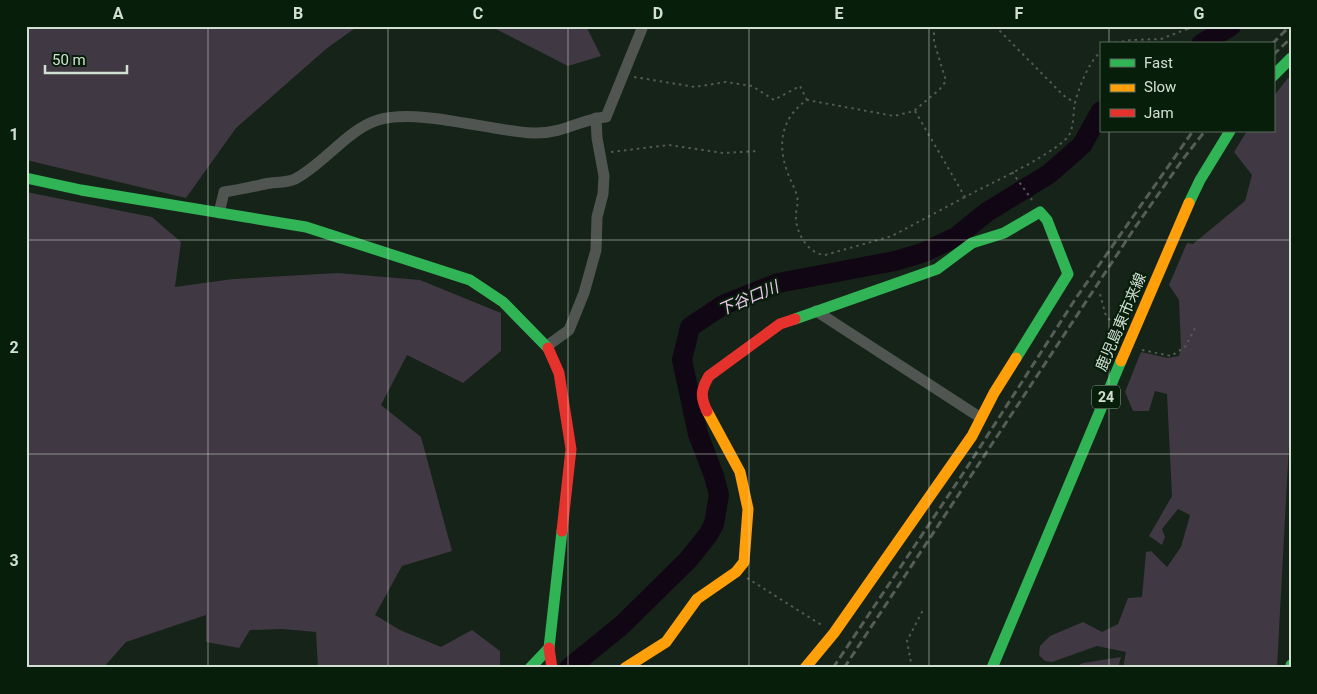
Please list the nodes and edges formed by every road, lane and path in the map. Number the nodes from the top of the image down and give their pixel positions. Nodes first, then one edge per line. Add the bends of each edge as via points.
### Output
1 (643, 26) edge
2 (934, 26) edge
3 (995, 26) edge
4 (1199, 26) edge
5 (1187, 27) edge
6 (1120, 42) edge
7 (1100, 52) edge
8 (1291, 58) edge
9 (624, 75) junction
10 (1274, 75) edge
11 (808, 100) junction
12 (1076, 102) junction
13 (914, 111) junction
14 (596, 118) junction
15 (1229, 132) edge
16 (758, 152) dead end
17 (600, 154) junction
18 (1012, 172) junction
19 (26, 178) edge
20 (965, 197) junction
21 (219, 212) junction
22 (1040, 212) junction
23 (1100, 294) dead end
24 (816, 311) junction
25 (1195, 328) dead end
26 (1129, 341) junction
27 (547, 346) junction
28 (981, 418) junction
29 (736, 572) junction
30 (924, 608) dead end
31 (834, 633) junction
32 (549, 648) junction
33 (530, 668) edge
34 (552, 668) edge
35 (626, 668) edge
36 (805, 668) edge
37 (912, 668) edge
38 (992, 668) edge

1 - 9 street
2 - 13 path via 934,42 946,81
3 - 12 path via 1063,95
4 - 5 path
5 - 6 path via 1161,39
7 - 12 path via 1085,74
8 - 10 street
9 - 11 path via 695,86 726,82 752,86 774,100 800,86
9 - 14 street via 606,117
11 - 13 path via 894,116
11 - 20 path via 790,115 784,127 782,144 783,160 798,198 796,220 810,251 816,255 892,236
12 - 18 path via 1065,142
13 - 20 path
14 - 17 street
14 - 21 street via 559,132 533,133 437,119 379,119 364,126 294,180 224,192
15 - 26 street, 鹿児島東市来線 / 24 via 1200,180
16 - 17 path via 723,153 669,146
17 - 27 street via 603,194 598,205 596,250 589,276 568,330
18 - 20 path
18 - 22 path
19 - 21 street
21 - 27 street via 306,227 470,280 503,302
22 - 24 street via 1004,233 972,243 937,269
22 - 28 street via 1047,220 1068,274
23 - 26 path via 1106,316
24 - 28 street
24 - 29 street via 780,324 709,376 702,388 702,401 740,472 748,509 744,562
25 - 26 path via 1185,347 1171,356
26 - 38 street, 鹿児島東市来線 / 24
27 - 32 street via 559,373 571,449
28 - 31 street via 972,436
29 - 31 path
29 - 35 street via 697,599 666,642
30 - 37 path via 907,641
31 - 36 street
32 - 33 street
32 - 34 street

